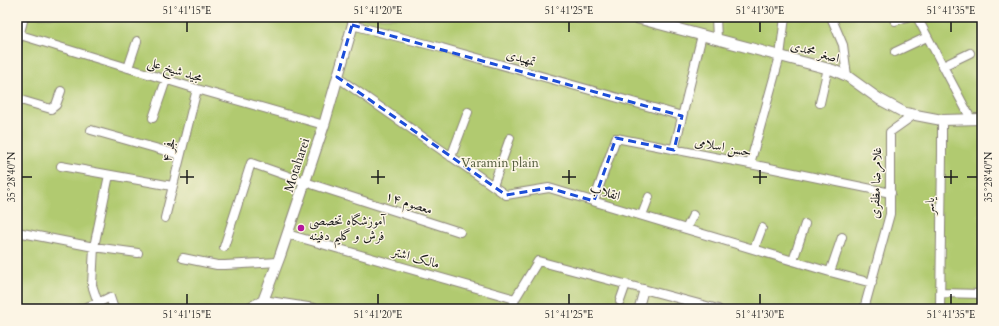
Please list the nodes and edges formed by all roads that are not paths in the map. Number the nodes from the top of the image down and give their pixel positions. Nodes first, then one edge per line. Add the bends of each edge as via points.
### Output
1 (24, 17) edge
2 (633, 17) edge
3 (716, 17) edge
4 (785, 17) edge
5 (831, 17) edge
6 (892, 17) edge
7 (906, 17) edge
8 (917, 17) edge
9 (354, 21) edge
10 (18, 34) edge
11 (702, 35) junction
12 (928, 37) junction
13 (717, 39) junction
14 (137, 41) dead end
15 (17, 44) edge
16 (895, 52) dead end
17 (970, 53) dead end
18 (780, 56) junction
19 (943, 66) junction
20 (128, 68) junction
21 (828, 68) junction
22 (847, 76) junction
23 (336, 77) junction
24 (166, 80) junction
25 (196, 89) junction
26 (61, 92) dead end
27 (17, 99) edge
28 (820, 103) dead end
29 (468, 112) dead end
30 (914, 115) junction
31 (682, 116) junction
32 (153, 118) dead end
33 (971, 119) junction
34 (982, 119) edge
35 (942, 120) junction
36 (324, 125) junction
37 (91, 130) dead end
38 (510, 138) dead end
39 (674, 150) junction
40 (180, 156) junction
41 (451, 157) junction
42 (750, 164) junction
43 (61, 166) dead end
44 (109, 175) junction
45 (305, 182) junction
46 (172, 186) junction
47 (493, 186) junction
48 (890, 193) junction
49 (649, 197) dead end
50 (594, 201) junction
51 (642, 215) junction
52 (693, 215) dead end
53 (165, 218) dead end
54 (806, 224) dead end
55 (686, 228) junction
56 (762, 228) dead end
57 (17, 232) edge
58 (460, 232) dead end
59 (287, 234) junction
60 (842, 237) dead end
61 (94, 247) junction
62 (224, 247) dead end
63 (754, 249) junction
64 (138, 253) dead end
65 (183, 258) dead end
66 (793, 261) junction
67 (278, 262) junction
68 (830, 272) junction
69 (872, 283) junction
70 (626, 284) junction
71 (644, 289) junction
72 (940, 293) junction
73 (982, 294) edge
74 (515, 299) junction
75 (620, 301) dead end
76 (98, 303) junction
77 (262, 305) edge
78 (639, 307) dead end
79 (81, 309) edge
80 (114, 309) edge
81 (247, 309) edge
82 (314, 309) edge
83 (512, 309) edge
84 (718, 309) edge
85 (864, 309) edge
86 (940, 309) edge

1 - 10 street
2 - 11 street, اصغر محمدی
3 - 13 street
4 - 18 street
5 - 22 street via 843,45
6 - 7 street via 895,21
8 - 12 street
9 - 23 street, Motaharei
9 - 31 street, تمهیدی
10 - 15 street
10 - 20 street, مجید شیخ علی
11 - 13 street, اصغر محمدی
11 - 31 street
12 - 16 street
12 - 19 street
13 - 18 street, اصغر محمدی
14 - 20 street
17 - 19 street
18 - 21 street, اصغر محمدی
18 - 42 street
19 - 33 street
20 - 24 street, مجید شیخ علی
21 - 22 street, اصغر محمدی
21 - 28 street
22 - 30 street, اصغر محمدی via 879,99
23 - 36 street, Motaharei
23 - 41 street, انقلاب
24 - 25 street, مجید شیخ علی
24 - 32 street
25 - 36 street, مجید شیخ علی
25 - 40 street, فجر ۴
26 - 27 street via 56,105 51,109
29 - 41 street
30 - 35 street, اصغر محمدی
30 - 48 street, غلامرضا مظفری via 890,132
31 - 39 street
33 - 34 street, اصغر محمدی
33 - 35 street, اصغر محمدی
35 - 72 street, یاسر
36 - 45 street, Motaharei
37 - 40 street
38 - 47 street
39 - 42 street, حسن اسلامی
39 - 50 street, حسن اسلامی via 616,138
40 - 46 street, فجر ۴
41 - 47 street, انقلاب
42 - 48 street, حسن اسلامی
43 - 44 street
44 - 46 street
44 - 61 street
45 - 58 street, ۱۴ معصوم
45 - 59 street, Motaharei
45 - 62 street, ۱۴ معصوم via 251,163
46 - 53 street, فجر ۴
47 - 50 street, انقلاب via 506,195 549,188
48 - 69 street, غلامرضا مظفری via 890,214
49 - 51 street
50 - 51 street, انقلاب
51 - 55 street, انقلاب
52 - 55 street
54 - 66 street
55 - 63 street, انقلاب
56 - 63 street
57 - 61 street
59 - 67 street, Motaharei
59 - 74 street, مالک اشتر
60 - 68 street
61 - 64 street
61 - 76 street via 92,285
63 - 66 street, انقلاب
65 - 67 street via 217,265
66 - 68 street, انقلاب
67 - 77 street, Motaharei
68 - 69 street, انقلاب
69 - 85 street, غلامرضا مظفری
70 - 71 street
70 - 74 street via 538,261
70 - 75 street
71 - 78 street
71 - 84 street
72 - 73 street
72 - 86 street, یاسر
74 - 83 street
76 - 79 street
76 - 80 street via 110,297
77 - 81 street
77 - 82 street

